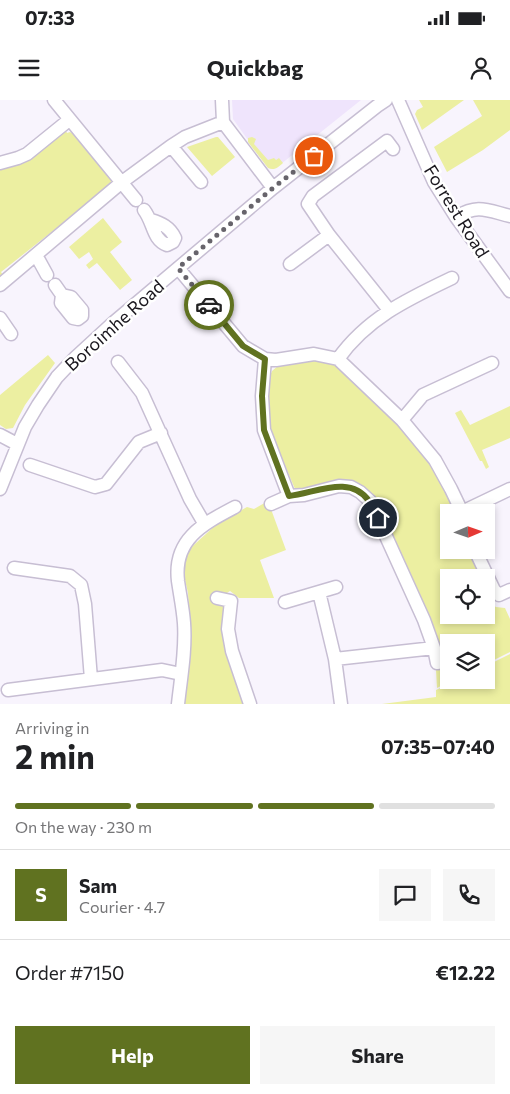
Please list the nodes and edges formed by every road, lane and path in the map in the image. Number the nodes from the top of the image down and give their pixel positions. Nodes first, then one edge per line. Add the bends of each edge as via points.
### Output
1 (54, 100) edge
2 (222, 100) edge
3 (386, 100) edge
4 (398, 100) edge
5 (69, 120) junction
6 (223, 122) junction
7 (171, 146) junction
8 (393, 149) dead end
9 (0, 163) edge
10 (122, 182) junction
11 (201, 182) dead end
12 (273, 188) junction
13 (144, 210) dead end
14 (510, 216) edge
15 (456, 217) junction
16 (329, 235) junction
17 (36, 255) junction
18 (290, 264) dead end
19 (178, 268) junction
20 (452, 278) dead end
21 (0, 285) edge
22 (55, 285) dead end
23 (510, 291) edge
24 (389, 310) junction
25 (0, 318) edge
26 (11, 334) dead end
27 (265, 359) junction
28 (338, 359) junction
29 (118, 362) dead end
30 (492, 362) dead end
31 (402, 420) junction
32 (161, 433) junction
33 (0, 435) edge
34 (17, 444) junction
35 (30, 466) dead end
36 (0, 489) edge
37 (510, 489) edge
38 (289, 496) junction
39 (271, 504) dead end
40 (458, 504) edge
41 (479, 504) edge
42 (235, 508) dead end
43 (204, 524) junction
44 (479, 559) edge
45 (14, 568) dead end
46 (336, 587) dead end
47 (510, 590) edge
48 (319, 592) junction
49 (217, 598) dead end
50 (284, 602) dead end
51 (434, 648) junction
52 (440, 657) edge
53 (335, 659) junction
54 (181, 674) junction
55 (91, 679) junction
56 (8, 690) dead end
57 (178, 704) edge
58 (250, 704) edge
59 (341, 704) edge

1 - 5 street
2 - 6 street
3 - 12 street, Boroimhe Road
4 - 15 street, Forrest Road via 434,182
5 - 9 street via 27,154
5 - 10 street
6 - 7 street
6 - 12 street
7 - 10 street
7 - 11 street
8 - 16 street via 387,141 312,196 308,204
10 - 13 street
10 - 17 street
12 - 19 street, Boroimhe Road
14 - 15 street via 481,208
15 - 23 street, Forrest Road
16 - 18 street
16 - 24 street
17 - 21 street
17 - 22 street
19 - 27 street via 243,346
19 - 34 street, Boroimhe Road via 96,338 57,377
20 - 24 street
24 - 28 street via 351,341
25 - 26 street
27 - 28 street via 314,354
27 - 38 street via 264,430
28 - 31 street
29 - 32 street via 142,393
30 - 31 street via 423,396
31 - 40 street via 435,460
32 - 35 street via 138,442 106,484 94,487
32 - 43 street via 186,492
33 - 34 street
34 - 36 street, Boroimhe Road
37 - 41 street
38 - 39 street
38 - 51 street via 339,486 351,487 370,501
42 - 43 street
43 - 54 street via 184,546 178,558 185,650
44 - 47 street via 494,590 499,595
45 - 55 street via 70,576 81,585
46 - 48 street
48 - 50 street
48 - 53 street
49 - 58 street via 231,601 228,629 232,651
51 - 52 street
51 - 53 street
53 - 59 street
54 - 55 street via 162,670
54 - 57 street
55 - 56 street

